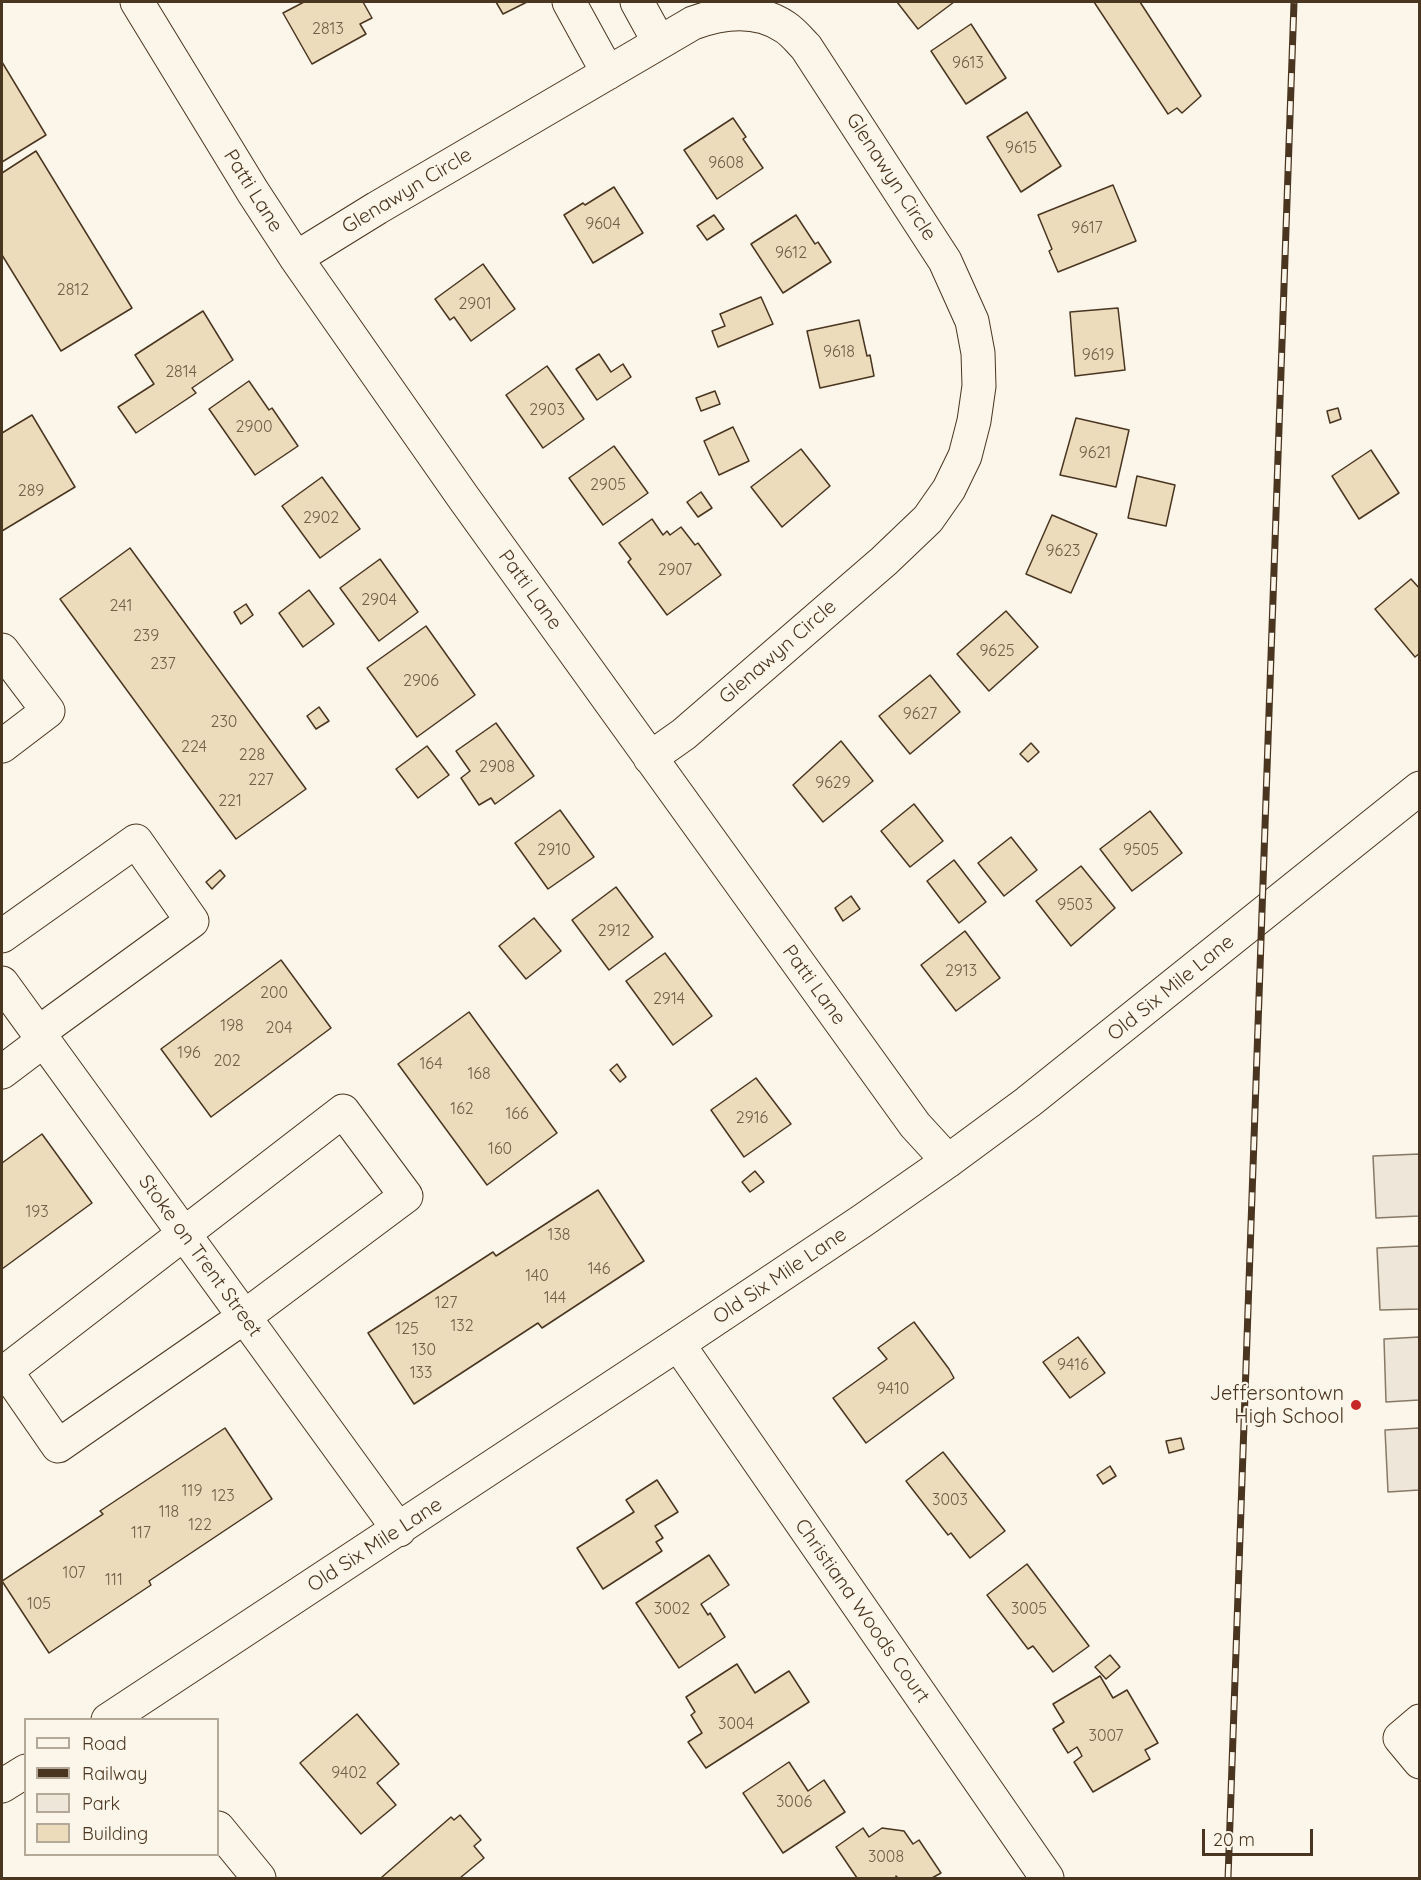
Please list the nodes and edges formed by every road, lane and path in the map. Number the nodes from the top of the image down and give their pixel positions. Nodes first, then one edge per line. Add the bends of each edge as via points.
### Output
1 (137, 2) edge
2 (569, 2) edge
3 (638, 2) edge
4 (659, 42) junction
5 (608, 73) junction
6 (296, 258) junction
7 (2, 650) edge
8 (2, 746) edge
9 (650, 758) junction
10 (1419, 788) edge
11 (2, 936) edge
12 (2, 983) edge
13 (41, 1037) junction
14 (2, 1072) edge
15 (948, 1161) junction
16 (183, 1233) junction
17 (244, 1317) junction
18 (678, 1344) junction
19 (399, 1530) junction
20 (115, 1718) edge
21 (1419, 1721) edge
22 (1419, 1762) edge
23 (24, 1772) edge
24 (2, 1786) edge
25 (219, 1829) edge
26 (259, 1878) edge
27 (1047, 1878) edge

1 - 6 street, Patti Lane
2 - 5 street
3 - 4 street
4 - 5 street, Glenawyn Circle
4 - 9 street, Glenawyn Circle via 714,15 737,13 759,15 785,27 806,47 945,261 972,321 979,386 965,456 928,519 684,734
5 - 6 street, Glenawyn Circle
6 - 9 street, Patti Lane
7 - 8 street via 48,711
9 - 15 street, Patti Lane via 915,1125
10 - 15 street, Old Six Mile Lane via 1028,1102
11 - 13 street via 136,841 192,921
12 - 13 street, Stoke on Trent Street
13 - 14 street
13 - 16 street, Stoke on Trent Street
15 - 18 street, Old Six Mile Lane
16 - 17 street, Stoke on Trent Street
16 - 17 street via 343,1111 406,1196
16 - 17 street via 6,1371 58,1446
17 - 19 street, Stoke on Trent Street
18 - 19 street, Old Six Mile Lane
18 - 27 street, Christiana Woods Court
19 - 20 street, Old Six Mile Lane
21 - 22 street via 1400,1738
23 - 24 street
25 - 26 street

